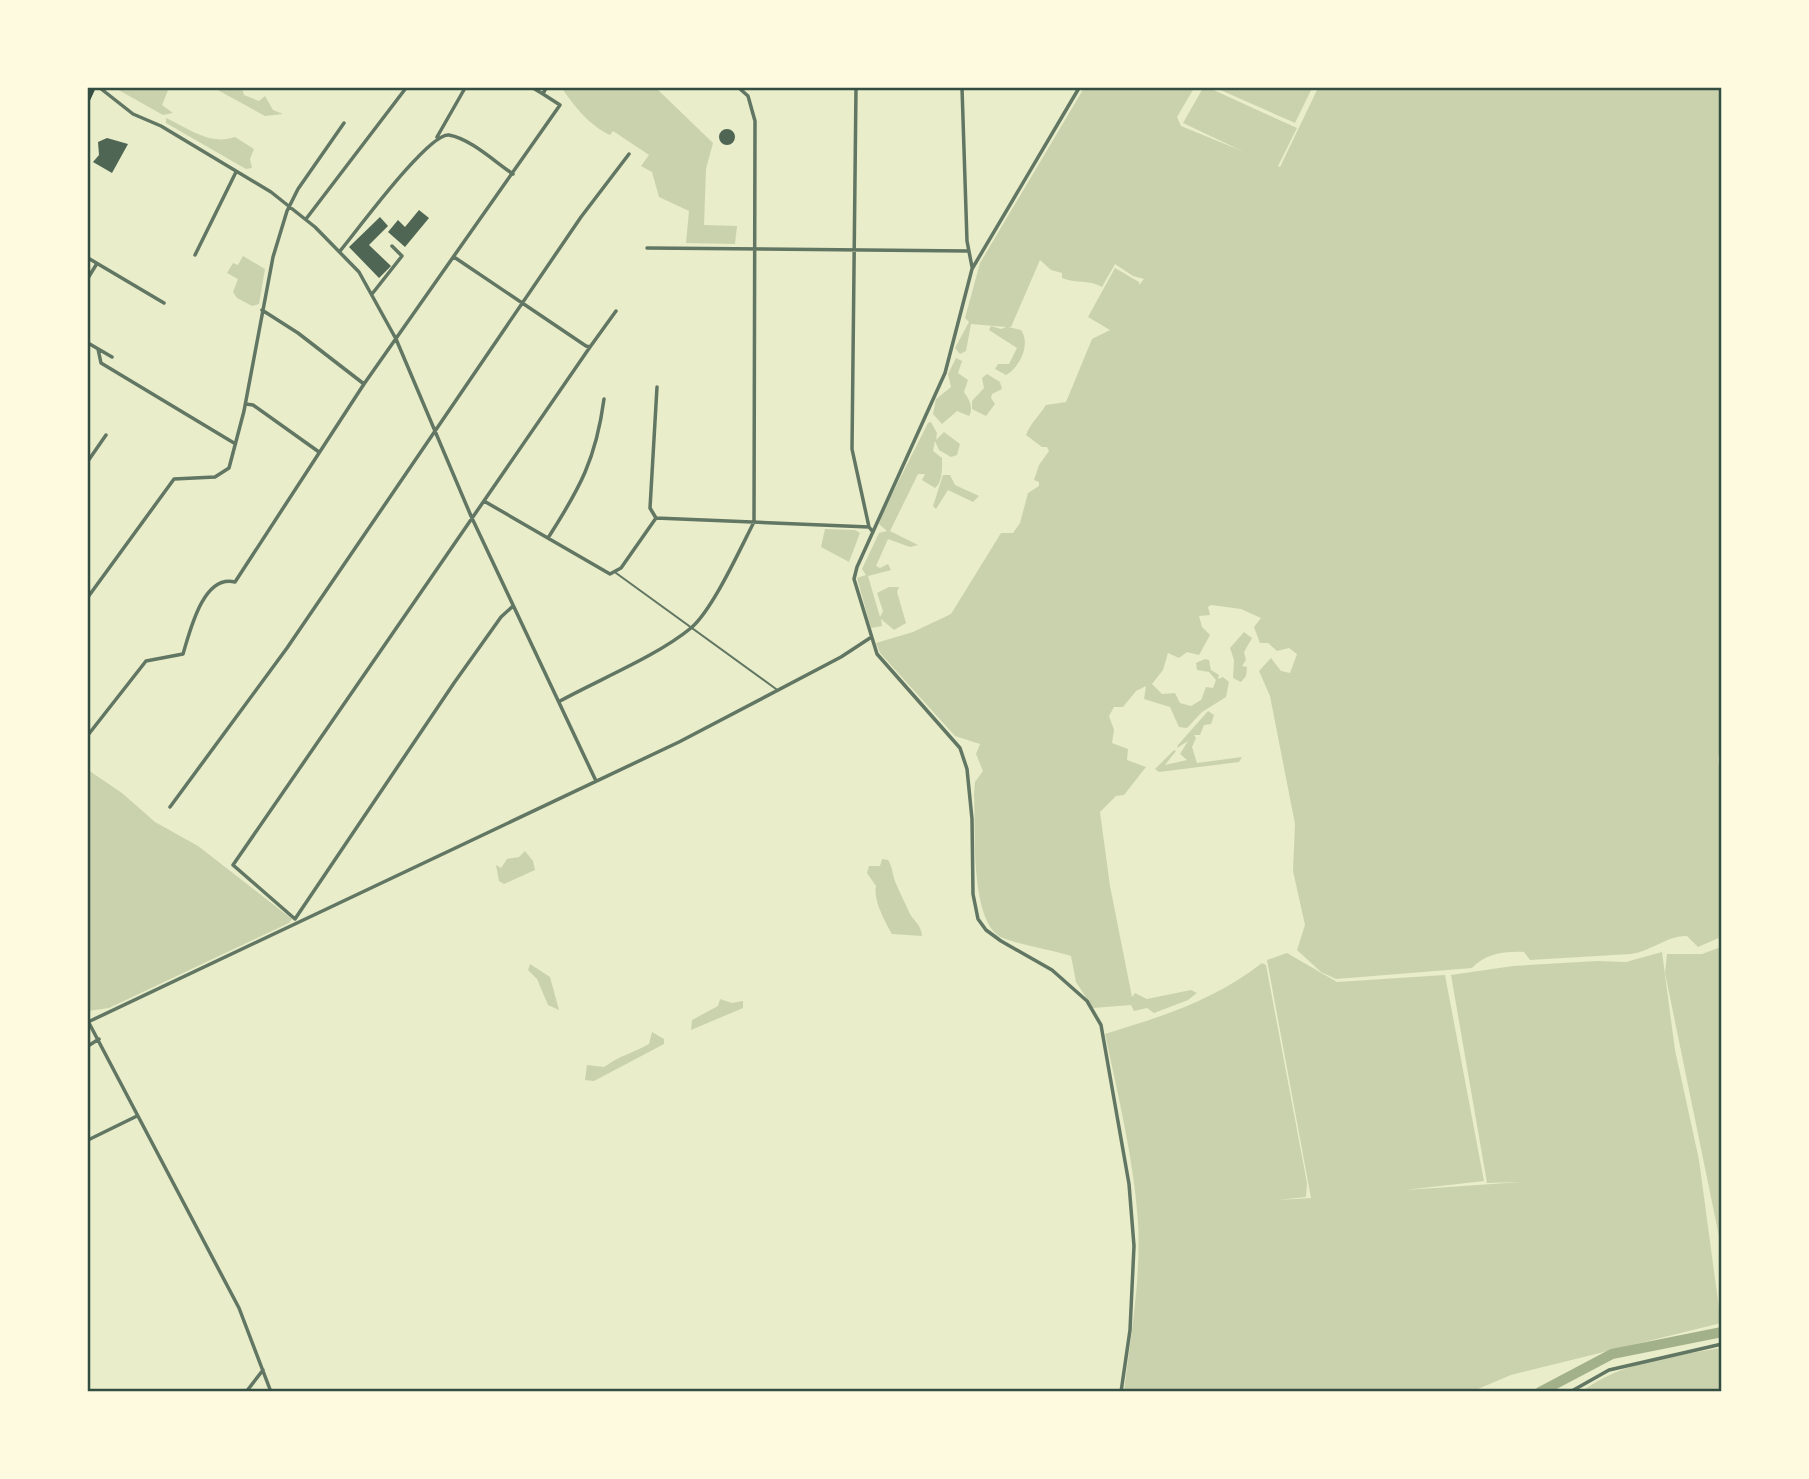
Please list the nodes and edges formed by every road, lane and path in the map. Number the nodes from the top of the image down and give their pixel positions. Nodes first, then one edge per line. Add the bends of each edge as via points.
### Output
1 (93, 88) edge
2 (100, 88) edge
3 (406, 88) edge
4 (465, 88) edge
5 (533, 88) edge
6 (546, 88) edge
7 (739, 88) edge
8 (856, 88) edge
9 (962, 88) edge
10 (1079, 88) edge
11 (543, 93) junction
12 (88, 99) edge
13 (344, 123) dead end
14 (437, 137) junction
15 (629, 154) dead end
16 (236, 172) junction
17 (513, 174) junction
18 (290, 207) junction
19 (306, 220) junction
20 (392, 247) dead end
21 (647, 248) dead end
22 (757, 250) junction
23 (855, 250) junction
24 (340, 251) junction
25 (968, 251) junction
26 (195, 254) dead end
27 (454, 257) junction
28 (88, 258) edge
29 (96, 264) junction
30 (972, 269) junction
31 (88, 278) edge
32 (372, 294) junction
33 (164, 303) dead end
34 (521, 304) junction
35 (262, 310) junction
36 (616, 311) dead end
37 (396, 339) junction
38 (88, 343) edge
39 (590, 347) junction
40 (98, 349) junction
41 (112, 357) dead end
42 (364, 384) junction
43 (657, 387) dead end
44 (604, 399) dead end
45 (246, 404) junction
46 (435, 429) junction
47 (106, 435) dead end
48 (234, 443) junction
49 (319, 452) junction
50 (88, 461) edge
51 (484, 501) junction
52 (471, 516) junction
53 (656, 518) junction
54 (754, 522) junction
55 (869, 527) junction
56 (873, 532) junction
57 (548, 538) junction
58 (616, 573) junction
59 (88, 597) edge
60 (513, 606) junction
61 (691, 628) junction
62 (870, 638) junction
63 (776, 690) junction
64 (560, 701) junction
65 (88, 736) edge
66 (596, 781) junction
67 (170, 807) dead end
68 (297, 921) junction
69 (88, 1022) edge
70 (99, 1039) junction
71 (88, 1046) edge
72 (137, 1116) junction
73 (88, 1140) edge
74 (1721, 1344) edge
75 (263, 1370) junction
76 (246, 1391) edge
77 (271, 1391) edge
78 (1121, 1391) edge
79 (1570, 1391) edge

1 - 12 highway
2 - 16 street via 133,114
3 - 19 street
4 - 14 street
5 - 11 street
6 - 11 street
7 - 22 street via 748,96 755,121
8 - 23 street
9 - 25 street
10 - 30 street
11 - 17 street via 560,105
13 - 18 street
14 - 17 street via 447,134 460,139
14 - 24 street
15 - 34 street
16 - 18 street
16 - 26 street
17 - 27 street
18 - 19 street
18 - 35 street
19 - 24 street
20 - 32 street via 402,256
21 - 22 street
22 - 23 street
22 - 54 street
23 - 25 street
23 - 55 street via 852,449
24 - 32 street
25 - 30 street
27 - 34 street
27 - 37 street
28 - 29 street
29 - 31 street
29 - 33 street
30 - 56 street via 945,373
32 - 37 street
34 - 39 street
34 - 46 street
35 - 42 street
35 - 45 street
36 - 39 street
37 - 42 street
37 - 46 street
38 - 40 street
39 - 51 street
40 - 41 street
40 - 48 street via 101,363
42 - 49 street
43 - 53 street via 650,508
44 - 57 street via 583,482
45 - 48 street
45 - 49 street
46 - 52 street
46 - 67 street via 287,648
47 - 50 street
48 - 59 street via 232,461 221,475 174,479
49 - 65 street via 235,582 216,583 211,588 183,654 146,661
51 - 52 street
51 - 57 street
52 - 60 street
52 - 68 street via 233,865
53 - 54 street
53 - 58 street
54 - 55 street
54 - 61 street
55 - 56 street
56 - 62 street via 854,579
57 - 58 street via 604,572
58 - 61 lane
60 - 64 street
60 - 68 street via 454,683
61 - 63 lane
61 - 64 street
62 - 63 street
62 - 78 street via 877,654 960,748 967,769 978,919 1000,941 1052,970 1087,1001 1101,1026 1129,1184 1134,1255
63 - 66 street
64 - 66 street
66 - 68 street
68 - 69 street
69 - 70 street
70 - 71 street
70 - 72 street
72 - 73 street
72 - 75 street via 239,1308
74 - 79 street via 1609,1370
75 - 76 street
75 - 77 street

